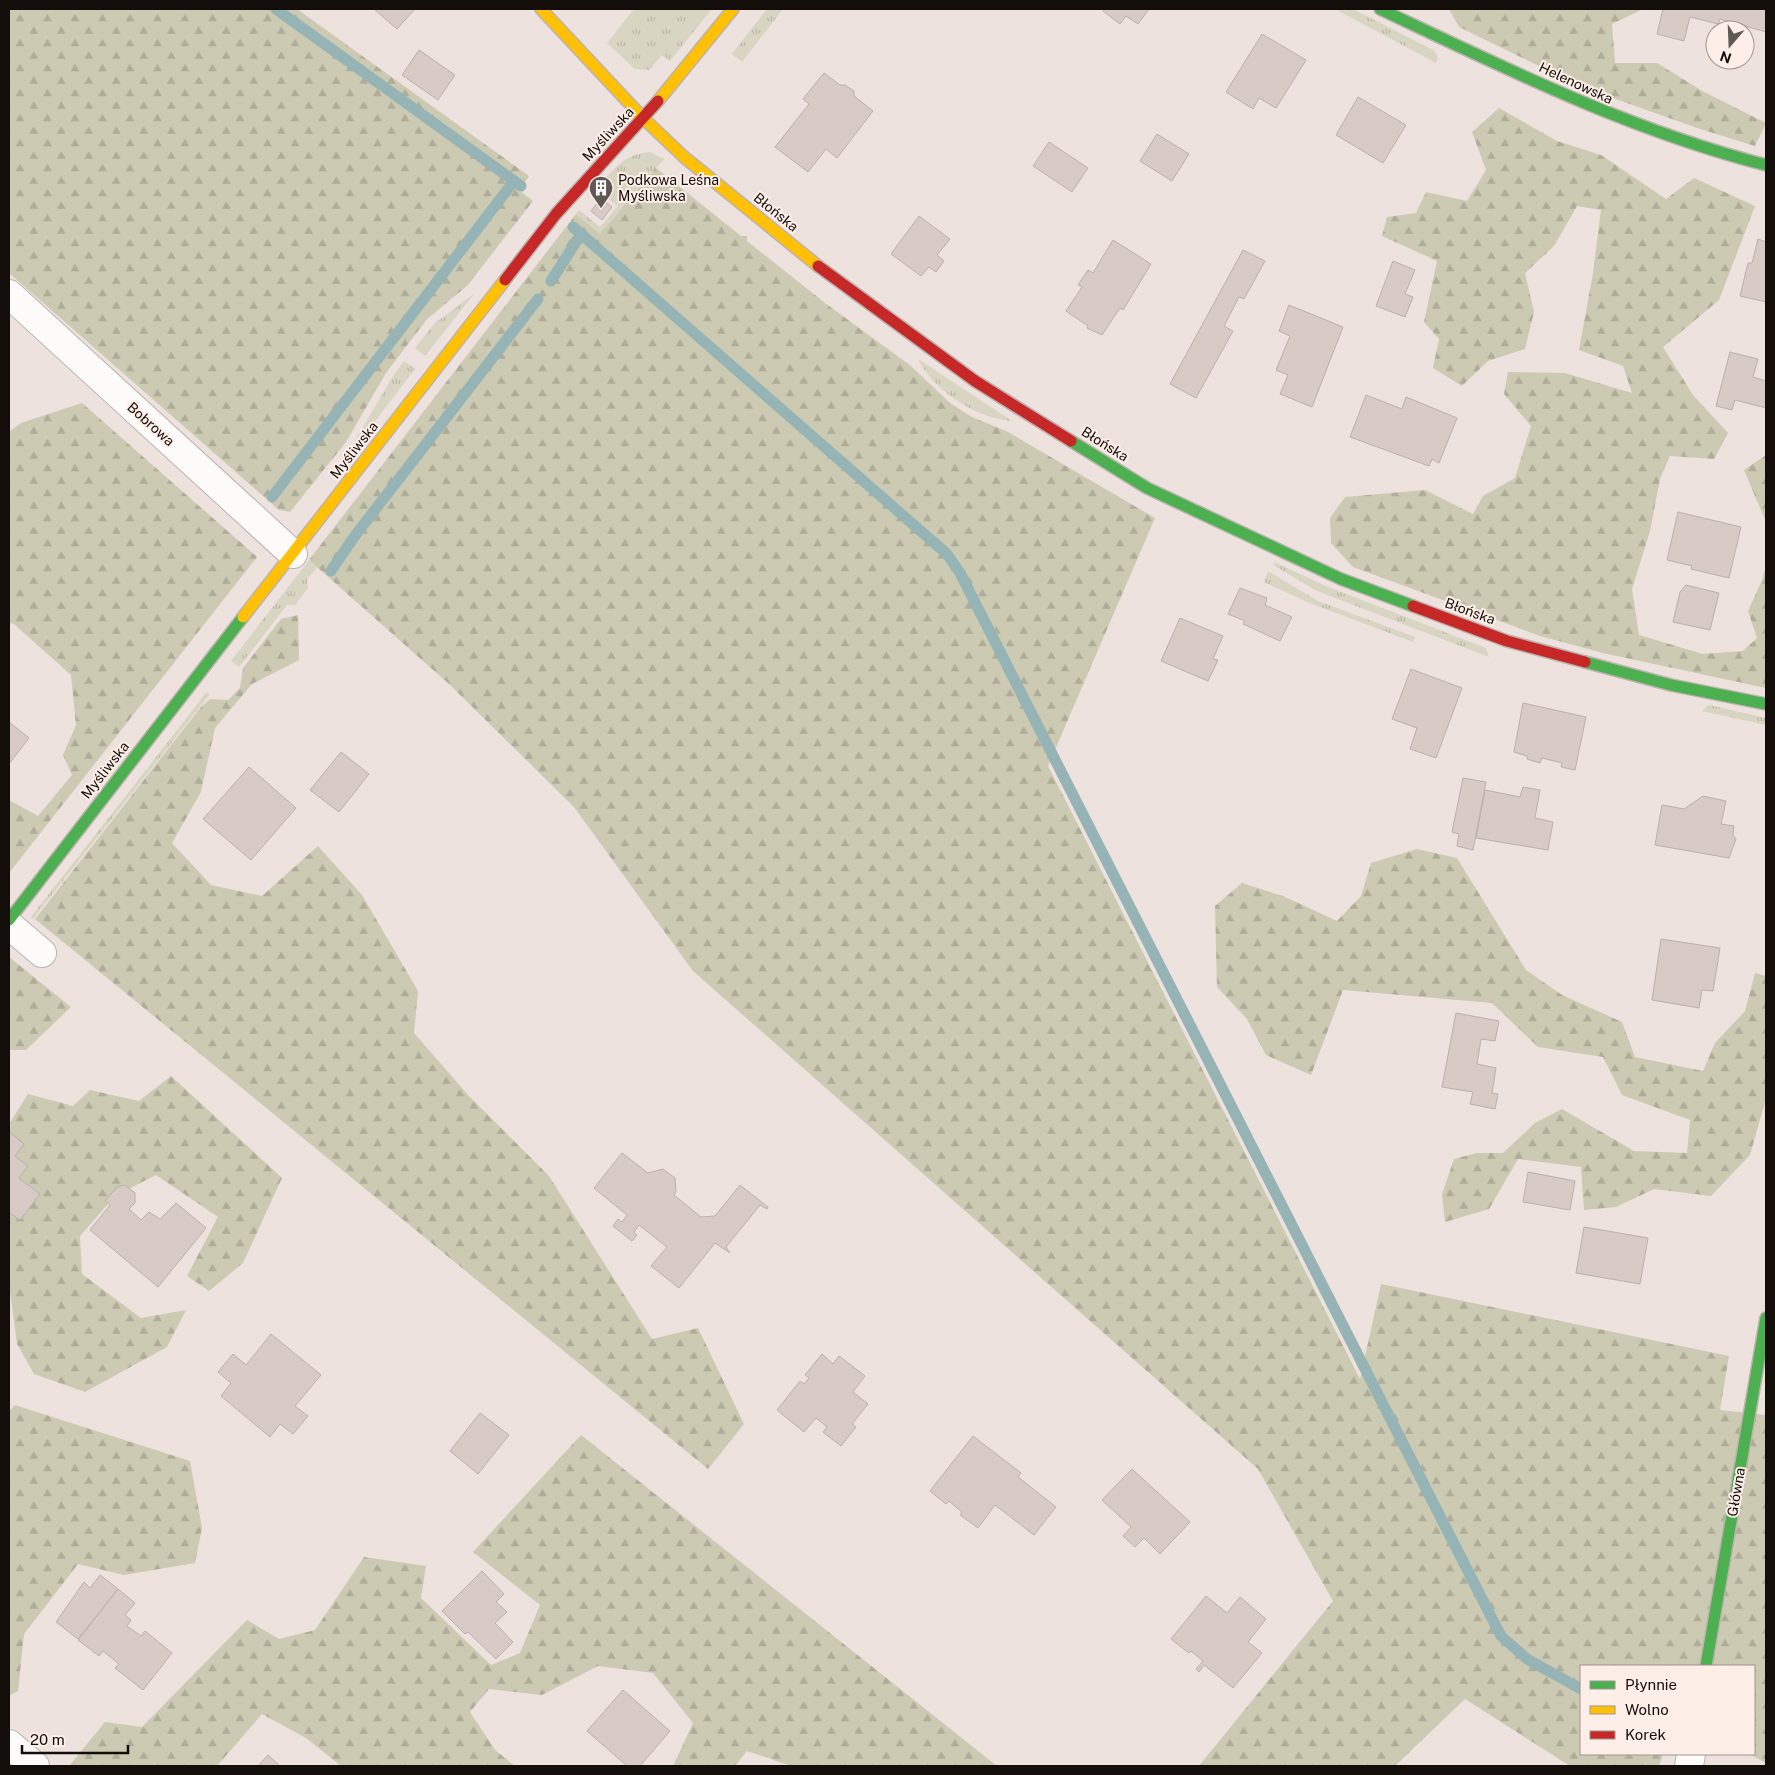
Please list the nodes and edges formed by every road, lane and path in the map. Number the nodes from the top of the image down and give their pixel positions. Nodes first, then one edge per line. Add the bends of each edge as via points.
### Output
1 (541, 9) edge
2 (733, 9) edge
3 (1380, 9) edge
4 (643, 118) junction
5 (1766, 165) edge
6 (9, 294) edge
7 (293, 554) junction
8 (1766, 704) edge
9 (9, 920) edge
10 (9, 925) edge
11 (42, 953) dead end
12 (1766, 1318) edge
13 (1760, 1389) edge
14 (1706, 1665) edge
15 (9, 1744) edge
16 (36, 1766) edge

1 - 4 street, Błońska
2 - 4 street, Myśliwska
3 - 5 street, Helenowska via 1603,113 1717,154
4 - 7 street, Myśliwska via 556,214
4 - 8 street, Błońska via 684,157 865,301 974,381 1147,488 1341,580 1507,641 1672,685
6 - 7 street, Bobrowa
7 - 9 street, Myśliwska
10 - 11 street
12 - 13 street, Główna
13 - 14 street, Główna
15 - 16 street

